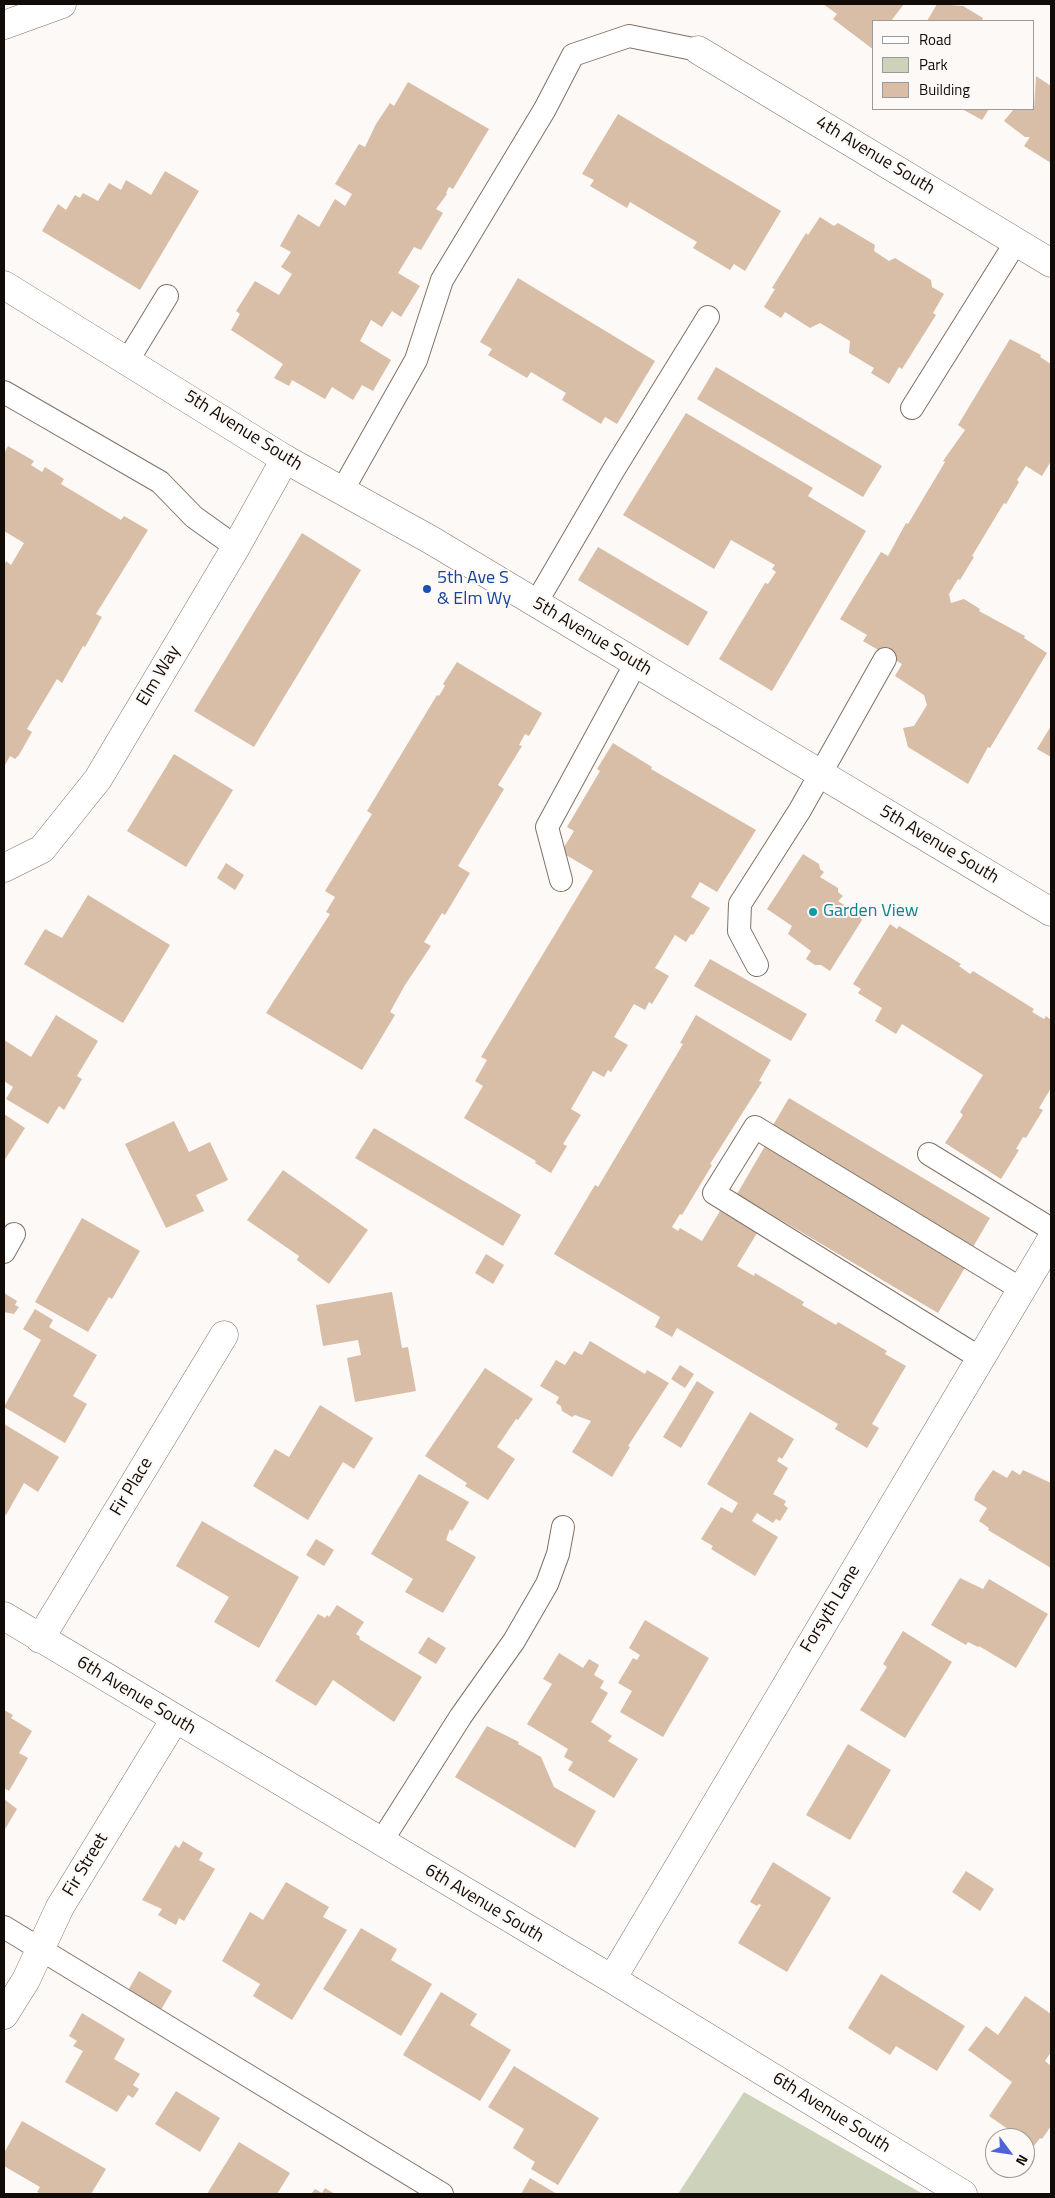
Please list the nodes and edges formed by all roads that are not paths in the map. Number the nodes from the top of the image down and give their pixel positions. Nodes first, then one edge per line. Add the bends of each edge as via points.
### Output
1 (62, 4) edge
2 (4, 25) edge
3 (698, 50) joint
4 (1016, 242) junction
5 (1051, 263) edge
6 (4, 285) edge
7 (167, 296) dead end
8 (708, 317) dead end
9 (128, 360) junction
10 (4, 392) edge
11 (912, 408) dead end
12 (286, 458) junction
13 (342, 491) junction
14 (236, 547) junction
15 (536, 603) junction
16 (885, 659) dead end
17 (636, 663) junction
18 (821, 774) junction
19 (4, 868) edge
20 (561, 880) dead end
21 (1051, 912) edge
22 (757, 965) dead end
23 (929, 1154) dead end
24 (1051, 1229) edge
25 (1051, 1240) edge
26 (1021, 1289) junction
27 (224, 1335) dead end
28 (980, 1358) junction
29 (563, 1527) dead end
30 (4, 1616) edge
31 (40, 1639) junction
32 (175, 1719) junction
33 (381, 1842) junction
34 (4, 1927) edge
35 (40, 1949) junction
36 (612, 1979) junction
37 (4, 2015) edge
38 (442, 2194) edge
39 (963, 2194) edge

1 - 2 street
3 - 4 street, 4th Avenue South
3 - 13 lane via 629,36 573,55 545,109 442,280 416,360
4 - 5 street, 4th Avenue South
4 - 11 lane
6 - 9 street, 5th Avenue South
7 - 9 lane
8 - 15 lane
9 - 12 street, 5th Avenue South
10 - 14 lane via 160,482 194,517
12 - 13 street, 5th Avenue South
12 - 14 street, Elm Way
13 - 15 street, 5th Avenue South
14 - 19 street, Elm Way via 98,779 42,849
15 - 17 street, 5th Avenue South
16 - 18 lane
17 - 18 street, 5th Avenue South
17 - 20 lane via 547,828
18 - 21 street, 5th Avenue South
18 - 22 lane via 740,904 739,931
23 - 24 lane
25 - 26 street, Forsyth Lane
26 - 28 street, Forsyth Lane
26 - 28 lane via 755,1127 714,1194
27 - 31 street, Fir Place
28 - 36 street, Forsyth Lane
29 - 33 lane via 547,1584 514,1641 461,1716
30 - 31 street, 6th Avenue South
31 - 32 street, 6th Avenue South
32 - 33 street, 6th Avenue South
32 - 35 street, Fir Street via 60,1907
33 - 36 street, 6th Avenue South
34 - 35 lane
35 - 37 street, Fir Street via 26,1980
35 - 38 lane
36 - 39 street, 6th Avenue South

